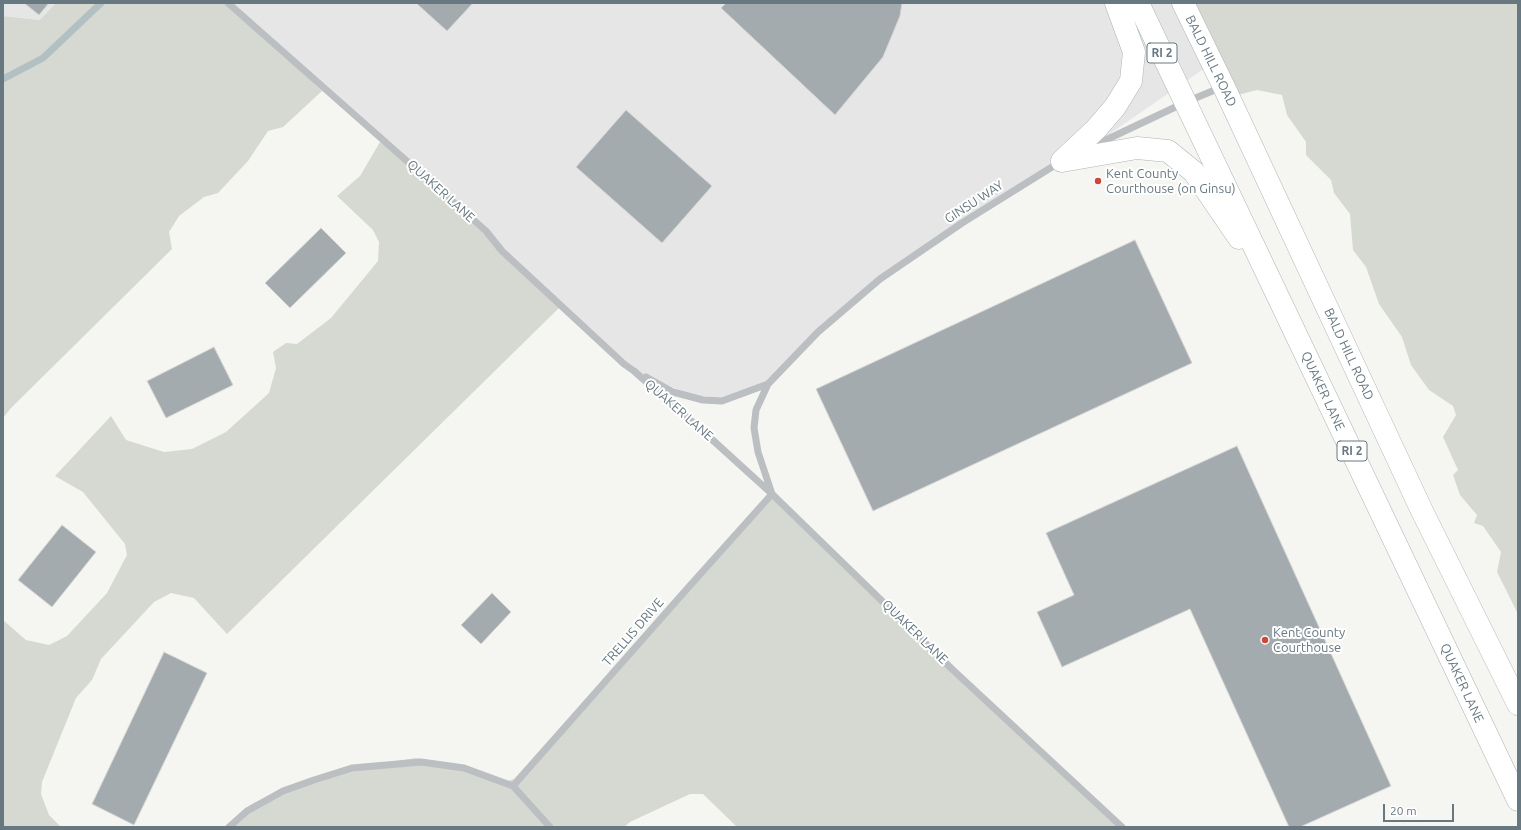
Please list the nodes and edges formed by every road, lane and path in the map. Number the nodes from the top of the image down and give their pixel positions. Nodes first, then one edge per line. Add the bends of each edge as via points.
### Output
1 (228, 3) edge
2 (1116, 3) edge
3 (1138, 3) edge
4 (1183, 3) edge
5 (1224, 87) junction
6 (1186, 102) junction
7 (1062, 161) junction
8 (1280, 300) junction
9 (634, 371) junction
10 (768, 384) junction
11 (772, 494) junction
12 (1518, 704) edge
13 (513, 786) junction
14 (1518, 800) edge
15 (229, 827) edge
16 (550, 827) edge
17 (1122, 827) edge

1 - 9 street, QUAKER LANE via 486,231 502,251
2 - 7 main road via 1134,52 1131,81 1096,129
3 - 6 main road, QUAKER LANE / RI 2
4 - 5 main road, BALD HILL ROAD
5 - 6 street, GINSU WAY
5 - 12 main road, BALD HILL ROAD via 1422,511
6 - 7 street, GINSU WAY
6 - 8 main road, QUAKER LANE / RI 2
7 - 8 main road via 1136,148 1168,151 1194,172
7 - 10 street, GINSU WAY via 962,223 880,280 818,332
8 - 14 main road, QUAKER LANE / RI 2
9 - 10 street, GINSU WAY via 673,392 703,400 722,401
9 - 11 street, QUAKER LANE
10 - 11 street, GINSU WAY via 756,410 754,428 758,452
11 - 13 street, TRELLIS DRIVE
11 - 17 street, QUAKER LANE via 953,670
13 - 15 street via 464,768 421,762 352,768 284,791 247,811
13 - 16 street

